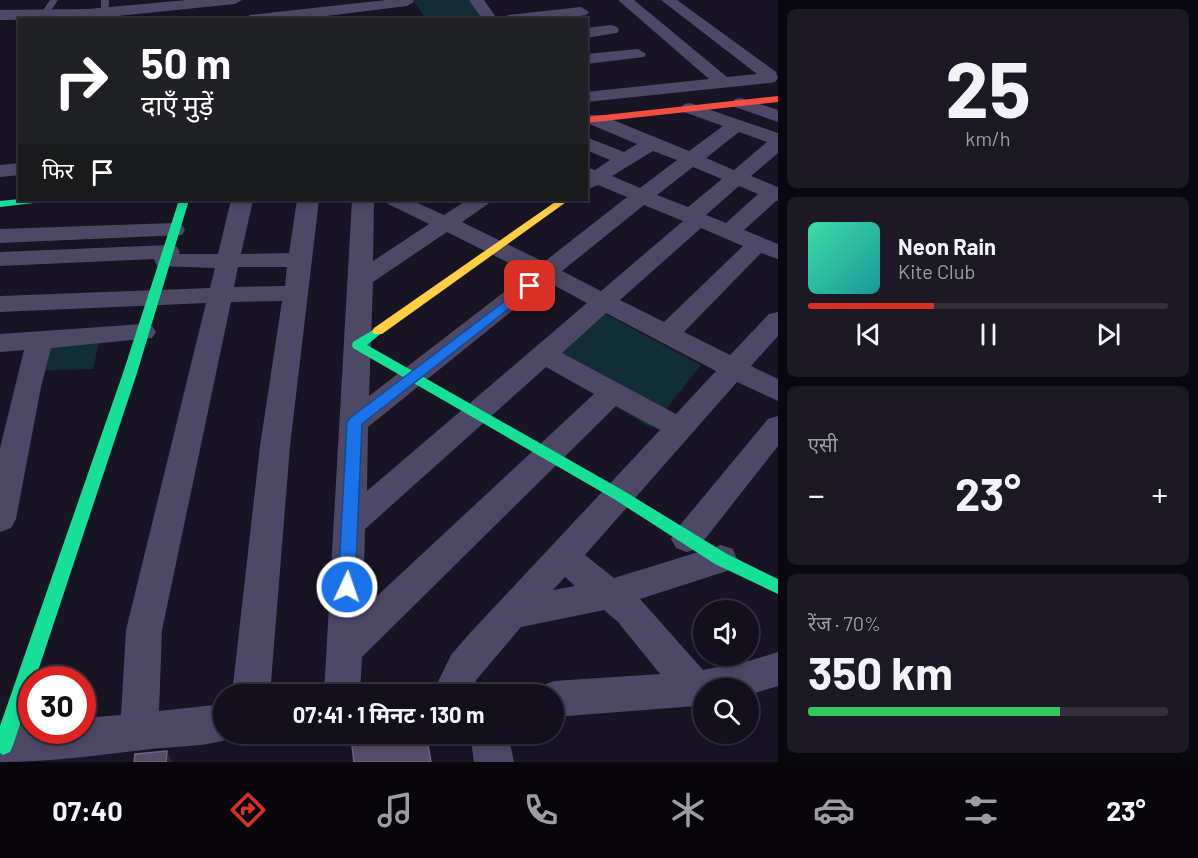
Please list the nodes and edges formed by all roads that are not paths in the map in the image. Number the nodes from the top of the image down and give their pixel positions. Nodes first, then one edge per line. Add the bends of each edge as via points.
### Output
1 (54, 0) edge
2 (224, 0) edge
3 (476, 0) edge
4 (625, 0) edge
5 (668, 0) edge
6 (409, 4) edge
7 (105, 6) edge
8 (581, 12) dead end
9 (0, 15) edge
10 (43, 16) junction
11 (82, 17) edge
12 (224, 18) dead end
13 (270, 18) edge
14 (490, 18) edge
15 (526, 18) edge
16 (706, 29) junction
17 (611, 30) dead end
18 (588, 33) edge
19 (666, 34) junction
20 (638, 54) dead end
21 (588, 59) edge
22 (774, 75) edge
23 (724, 83) junction
24 (588, 97) edge
25 (778, 99) edge
26 (741, 103) junction
27 (690, 108) junction
28 (778, 116) edge
29 (590, 119) edge
30 (737, 125) junction
31 (778, 141) edge
32 (652, 143) junction
33 (588, 144) edge
34 (626, 160) junction
35 (691, 160) junction
36 (18, 169) edge
37 (0, 171) edge
38 (590, 178) edge
39 (737, 178) junction
40 (775, 194) edge
41 (642, 196) junction
42 (26, 201) edge
43 (184, 201) edge
44 (242, 201) edge
45 (308, 201) edge
46 (363, 201) edge
47 (397, 201) edge
48 (479, 201) edge
49 (563, 201) edge
50 (0, 204) edge
51 (695, 217) junction
52 (444, 223) junction
53 (174, 230) junction
54 (729, 232) junction
55 (0, 236) edge
56 (497, 247) junction
57 (768, 248) edge
58 (167, 257) junction
59 (0, 259) edge
60 (301, 260) junction
61 (228, 261) junction
62 (546, 273) junction
63 (361, 279) junction
64 (297, 293) junction
65 (222, 295) junction
66 (153, 297) junction
67 (603, 302) junction
68 (0, 304) edge
69 (778, 320) edge
70 (143, 332) junction
71 (667, 334) junction
72 (40, 340) junction
73 (0, 344) edge
74 (358, 345) junction
75 (544, 354) junction
76 (733, 369) junction
77 (413, 376) junction
78 (614, 392) junction
79 (778, 392) edge
80 (476, 413) junction
81 (355, 422) junction
82 (778, 426) edge
83 (679, 428) junction
84 (548, 454) junction
85 (619, 495) junction
86 (0, 519) edge
87 (350, 524) junction
88 (687, 539) junction
89 (564, 557) junction
90 (721, 559) junction
91 (778, 587) edge
92 (609, 594) junction
93 (510, 614) junction
94 (344, 650) junction
95 (778, 669) edge
96 (754, 678) edge
97 (252, 684) edge
98 (342, 684) edge
99 (455, 684) edge
100 (693, 686) edge
101 (693, 688) edge
102 (564, 698) edge
103 (213, 724) edge
104 (139, 732) junction
105 (491, 744) edge
106 (1, 746) edge
107 (494, 762) edge

1 - 10 lane
2 - 7 street
2 - 12 street
3 - 14 street
4 - 19 street
5 - 16 street
6 - 13 street
7 - 11 street
8 - 15 street
9 - 10 street
10 - 11 street
16 - 19 street
16 - 22 street
17 - 18 street
19 - 23 street
20 - 21 street
22 - 23 street
23 - 24 street
25 - 26 street
26 - 27 street
26 - 28 street
27 - 29 street
27 - 30 street
29 - 32 street
30 - 31 street
30 - 35 street
31 - 39 street
32 - 34 street
32 - 35 street
33 - 34 street
34 - 38 street
35 - 39 street
35 - 41 street
36 - 37 street
38 - 41 street
39 - 40 street
39 - 51 street
40 - 54 street
41 - 51 street
41 - 62 street
42 - 50 street
43 - 53 street
44 - 61 street
45 - 60 street
46 - 63 street
47 - 52 street
48 - 52 street
49 - 56 street
51 - 54 street
51 - 67 street
52 - 56 street
52 - 63 street
53 - 55 street
53 - 58 street
54 - 57 street
56 - 62 street
56 - 74 street
57 - 71 street
58 - 59 street
58 - 61 street
58 - 66 street
60 - 61 street
60 - 64 street
61 - 65 street
62 - 67 street
62 - 77 street
63 - 74 street
64 - 65 street
64 - 97 street via 276,446
65 - 66 street
65 - 104 street via 144,630
66 - 68 street
66 - 70 street
67 - 71 street
67 - 75 street
69 - 76 street
70 - 72 street
70 - 106 street
71 - 76 street
72 - 73 street
72 - 86 street
74 - 77 street
74 - 81 street
75 - 78 street
75 - 80 street
76 - 79 street
76 - 83 street
77 - 80 street
77 - 81 street
78 - 83 street
78 - 84 street
80 - 84 street
80 - 87 street
81 - 87 street
82 - 88 street
83 - 85 street
84 - 85 street
84 - 94 street
85 - 88 street
85 - 89 street
87 - 94 street
88 - 90 street
89 - 92 street
89 - 93 street
90 - 91 street
90 - 92 street
92 - 93 street
92 - 100 street via 630,611
93 - 99 street via 464,668
94 - 98 street
95 - 96 street
101 - 102 street
103 - 104 street
104 - 106 street
105 - 107 street

